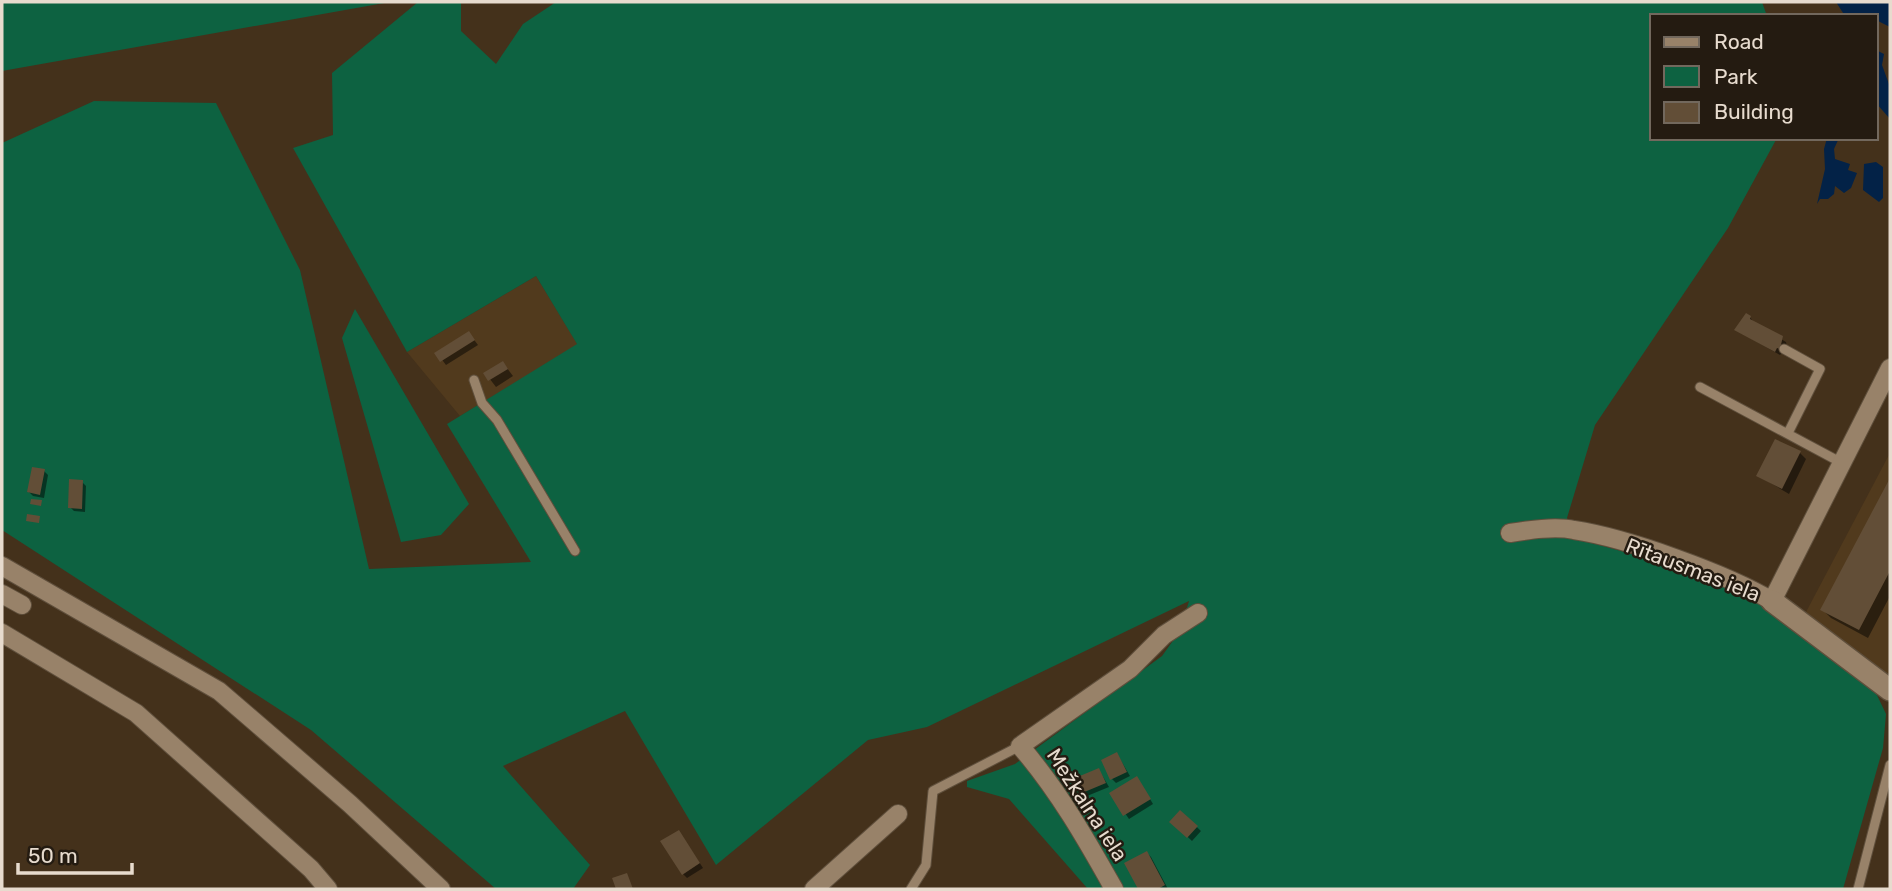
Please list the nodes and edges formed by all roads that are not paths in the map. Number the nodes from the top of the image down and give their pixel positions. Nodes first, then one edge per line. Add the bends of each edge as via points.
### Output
1 (1784, 349) dead end
2 (1890, 368) edge
3 (474, 380) dead end
4 (1700, 387) dead end
5 (1788, 433) junction
6 (1842, 463) junction
7 (1510, 533) dead end
8 (575, 551) dead end
9 (2, 566) edge
10 (2, 594) edge
11 (1772, 601) junction
12 (22, 605) dead end
13 (1198, 613) dead end
14 (2, 633) edge
15 (1890, 690) edge
16 (1020, 746) junction
17 (1890, 765) edge
18 (328, 889) edge
19 (441, 889) edge
20 (814, 889) edge
21 (832, 889) edge
22 (911, 889) edge
23 (1114, 889) edge
24 (1858, 889) edge

1 - 5 lane via 1820,369
2 - 6 street
3 - 8 lane via 482,403 498,420
4 - 5 lane
5 - 6 lane
6 - 11 street
7 - 11 street, Rītausmas iela via 1573,529 1673,560
9 - 19 street via 219,691
10 - 12 street
11 - 15 street, Rītausmas iela
13 - 16 street via 1164,635 1130,669
14 - 18 street via 136,713
16 - 22 lane via 933,791 926,865
16 - 23 street, Mežkalna iela via 1078,824
17 - 24 lane
20 - 21 street via 898,814

